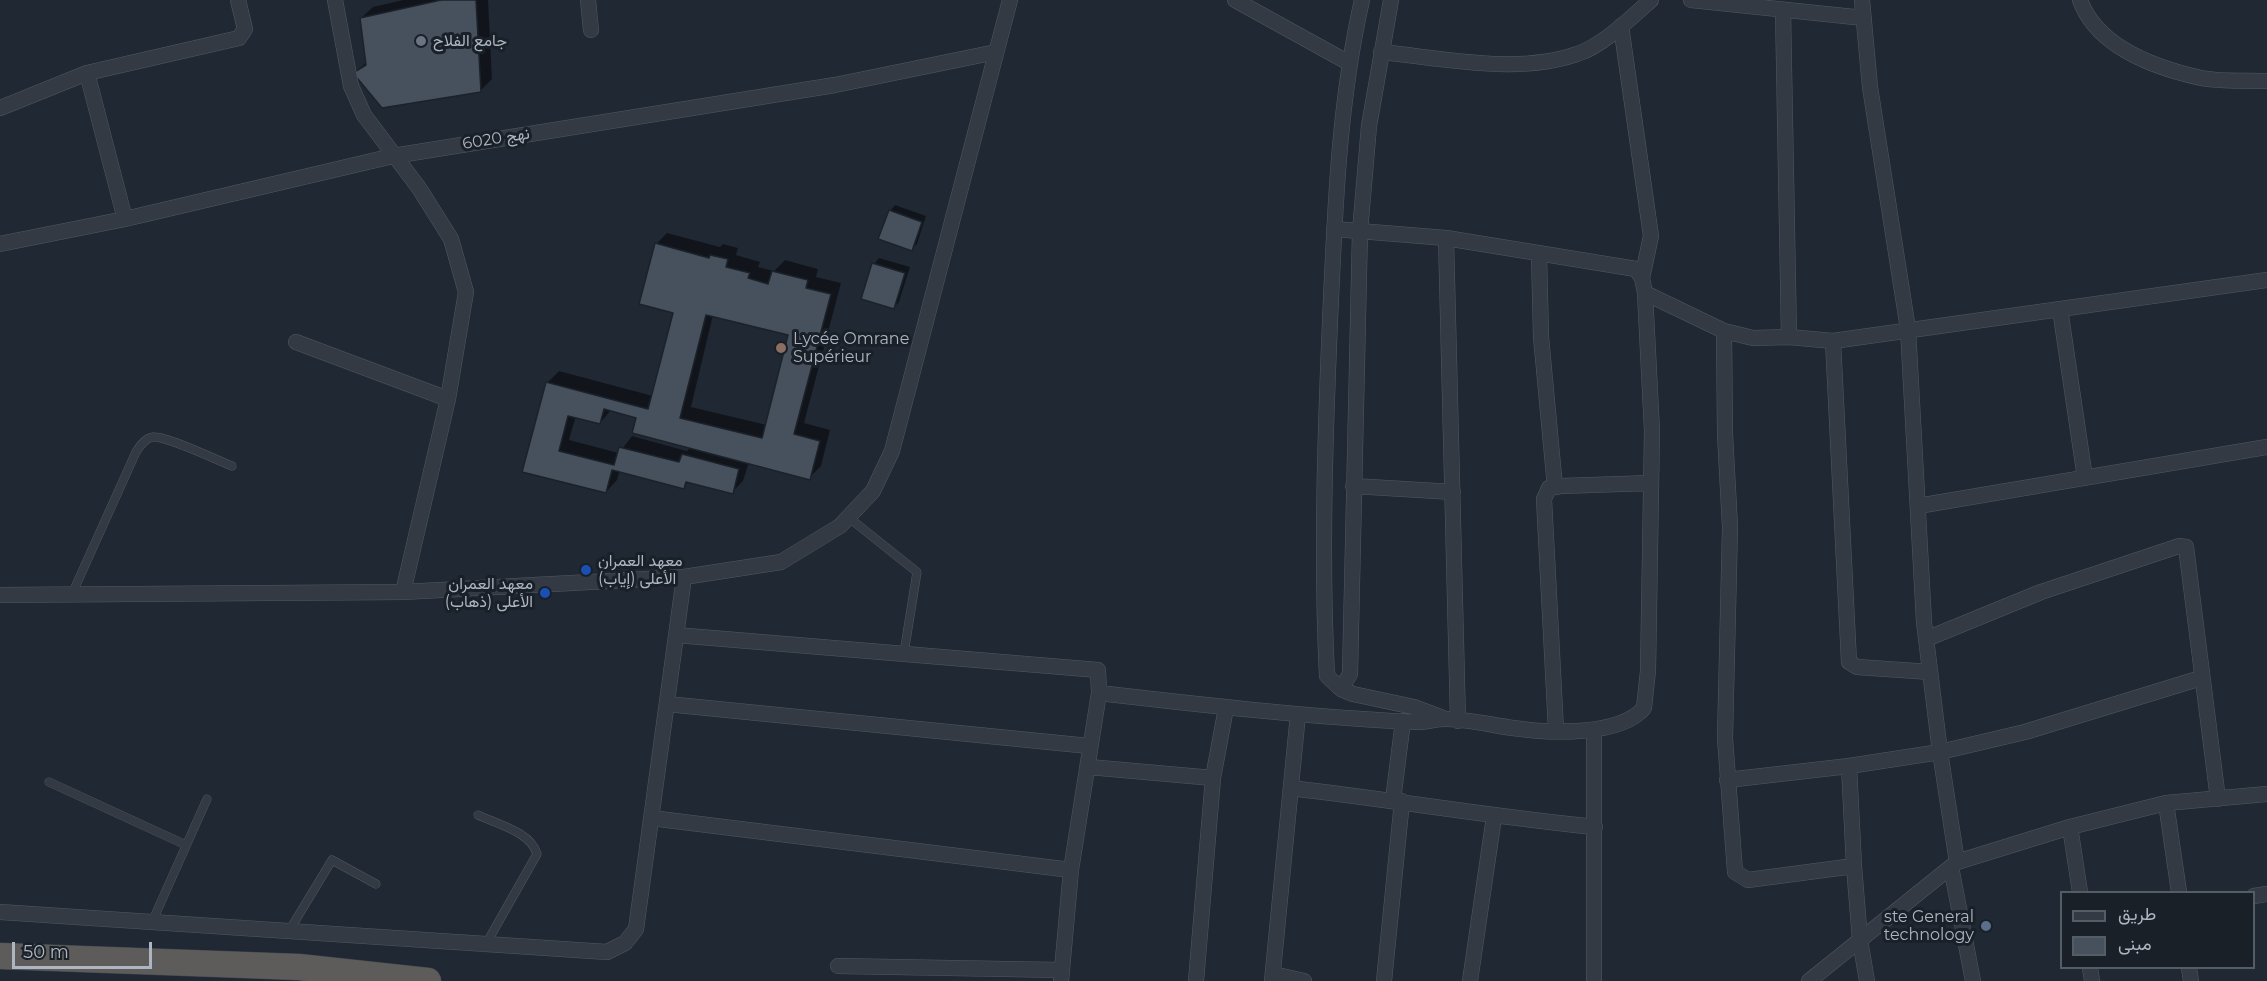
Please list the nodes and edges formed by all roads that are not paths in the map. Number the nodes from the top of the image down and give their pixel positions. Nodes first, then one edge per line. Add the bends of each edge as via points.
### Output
1 (238, 0) edge
2 (335, 0) edge
3 (588, 0) edge
4 (1010, 0) edge
5 (1235, 0) edge
6 (1362, 0) edge
7 (1391, 0) edge
8 (1651, 0) edge
9 (1691, 0) edge
10 (1862, 0) edge
11 (2080, 0) edge
12 (1783, 10) junction
13 (1864, 18) junction
14 (1621, 26) junction
15 (591, 30) dead end
16 (996, 52) junction
17 (1381, 52) junction
18 (1349, 63) junction
19 (87, 73) junction
20 (2267, 81) edge
21 (0, 108) edge
22 (393, 156) junction
23 (124, 219) junction
24 (1334, 230) junction
25 (1360, 231) junction
26 (1446, 238) junction
27 (0, 244) edge
28 (1539, 254) junction
29 (2267, 280) edge
30 (1644, 286) junction
31 (2060, 309) junction
32 (1908, 329) junction
33 (1724, 331) junction
34 (1789, 337) junction
35 (1833, 341) junction
36 (296, 342) dead end
37 (448, 399) junction
38 (2267, 447) edge
39 (232, 466) dead end
40 (2085, 478) junction
41 (1652, 483) junction
42 (1353, 486) junction
43 (1555, 487) junction
44 (1453, 492) junction
45 (1918, 506) junction
46 (848, 517) junction
47 (684, 577) junction
48 (403, 592) junction
49 (72, 594) junction
50 (0, 595) edge
51 (676, 635) junction
52 (1926, 639) junction
53 (904, 653) junction
54 (1930, 672) junction
55 (2201, 678) junction
56 (1341, 689) junction
57 (1099, 693) junction
58 (667, 704) junction
59 (1226, 708) junction
60 (1298, 714) junction
61 (1452, 720) junction
62 (1403, 721) junction
63 (1556, 730) junction
64 (1594, 730) junction
65 (1089, 746) junction
66 (1940, 752) junction
67 (1089, 766) junction
68 (1849, 766) junction
69 (1213, 778) junction
70 (1727, 780) junction
71 (49, 782) dead end
72 (1291, 788) junction
73 (2266, 798) edge
74 (2218, 799) junction
75 (207, 800) dead end
76 (1397, 801) junction
77 (2166, 803) junction
78 (478, 815) dead end
79 (1494, 817) junction
80 (651, 818) junction
81 (1595, 827) junction
82 (2070, 827) junction
83 (186, 845) junction
84 (1954, 864) junction
85 (1854, 866) junction
86 (1071, 870) junction
87 (376, 884) dead end
88 (2080, 891) edge
89 (2179, 891) edge
90 (0, 912) edge
91 (152, 922) junction
92 (289, 931) junction
93 (1860, 940) junction
94 (486, 944) junction
95 (0, 956) edge
96 (838, 966) dead end
97 (1061, 976) edge
98 (1273, 977) edge
99 (428, 981) edge
100 (1196, 981) edge
101 (1304, 981) edge
102 (1384, 981) edge
103 (1470, 981) edge
104 (1594, 981) edge
105 (1809, 981) edge
106 (1868, 981) edge
107 (1972, 981) edge

1 - 19 street via 245,29 239,38
2 - 22 street via 351,86 364,115
3 - 15 street
4 - 16 street
5 - 18 street
6 - 18 street
7 - 17 street
8 - 14 street
9 - 12 street
10 - 13 street
11 - 20 street via 2101,34 2145,59 2203,78
12 - 13 street
12 - 34 street
13 - 32 street via 1870,87
14 - 17 street via 1578,54 1524,65
14 - 30 street via 1652,236
16 - 22 street, نهج 6020 via 835,85
16 - 46 street via 892,451 873,491
17 - 25 street via 1369,126
18 - 24 street via 1341,118
19 - 21 street
19 - 23 street
22 - 23 street, نهج 6020
22 - 37 street via 451,239 466,292
23 - 27 street, نهج 6020
24 - 25 street
24 - 56 street via 1324,507 1325,629 1327,676
25 - 26 street
25 - 42 street
26 - 28 street
26 - 44 street
28 - 30 street via 1636,269
28 - 43 street via 1541,337
29 - 31 street
30 - 33 street
30 - 41 street
31 - 32 street
31 - 40 street
32 - 35 street
32 - 45 street
33 - 34 street via 1753,338
33 - 70 street via 1730,527
34 - 35 street
35 - 54 street via 1850,662 1857,667
36 - 37 street
37 - 48 street
38 - 40 street
39 - 49 lane via 165,439 152,437 143,442
40 - 45 street
41 - 43 street
41 - 64 street via 1644,708 1627,721
42 - 44 street
42 - 56 street via 1350,674
43 - 63 street via 1550,488 1544,499
44 - 61 street
45 - 52 street
46 - 47 street via 840,526 781,562
46 - 53 lane via 916,572
47 - 48 street
47 - 51 street
48 - 49 street
49 - 50 street
51 - 53 street
51 - 58 street
52 - 54 street
52 - 55 street via 2040,592 2179,546 2186,547
53 - 57 street via 1095,668
54 - 66 street
55 - 66 street via 2025,732
55 - 74 street
56 - 61 street
57 - 59 street
57 - 65 street
58 - 65 street
58 - 80 street
59 - 60 street
59 - 69 street
60 - 62 street
60 - 72 street
61 - 62 street
61 - 63 street
62 - 76 street
63 - 64 street
64 - 81 street
65 - 67 street
66 - 68 street
66 - 84 street
67 - 69 street
67 - 86 street
68 - 70 street
68 - 85 street
69 - 100 street
70 - 85 street via 1735,872 1740,876 1748,880
71 - 83 lane
72 - 76 street
72 - 98 street
73 - 74 street
74 - 77 street
75 - 83 lane
76 - 79 street
76 - 102 street
77 - 82 street
77 - 89 street
78 - 94 lane via 526,838 535,845 537,854
79 - 81 street
79 - 103 street
80 - 86 street
80 - 94 street via 636,929 626,943 607,952
81 - 104 street
82 - 84 street
82 - 88 street
83 - 91 lane
84 - 93 street
84 - 107 street
85 - 93 street
86 - 97 street
87 - 92 lane via 332,860
90 - 91 street
91 - 92 street
92 - 94 street
93 - 105 street
93 - 106 street
95 - 99 highway via 298,967
96 - 97 street
98 - 101 street

